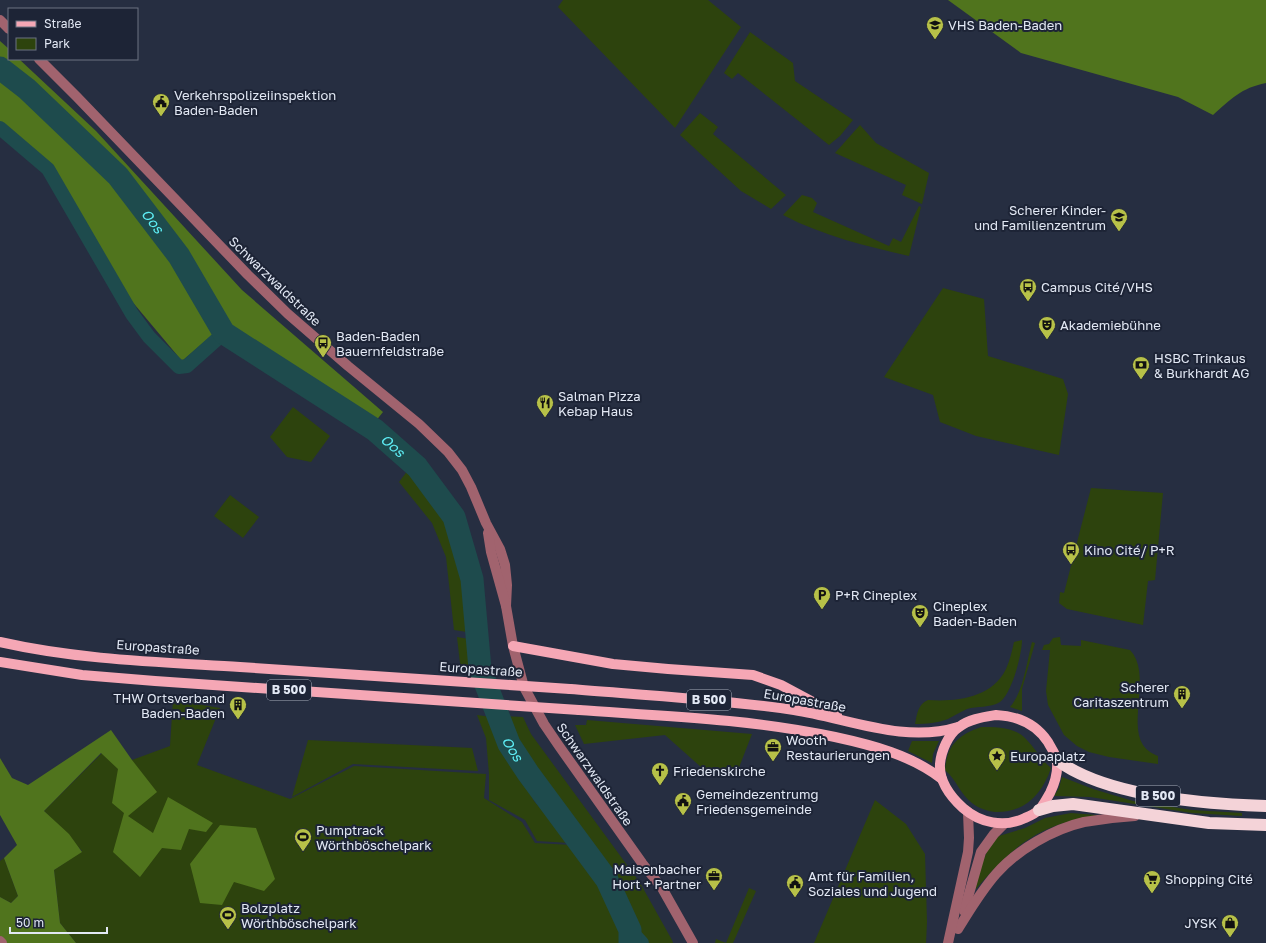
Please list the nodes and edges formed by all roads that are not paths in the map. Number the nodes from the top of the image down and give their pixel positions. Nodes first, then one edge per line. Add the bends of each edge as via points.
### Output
1 (0, 20) edge
2 (8, 28) edge
3 (41, 60) edge
4 (0, 642) edge
5 (513, 646) junction
6 (0, 662) edge
7 (847, 721) junction
8 (958, 727) junction
9 (1057, 760) junction
10 (942, 779) junction
11 (1266, 806) edge
12 (1039, 810) junction
13 (968, 812) junction
14 (1148, 815) junction
15 (1004, 824) junction
16 (1266, 825) edge
17 (958, 929) junction
18 (0, 941) edge
19 (2, 943) edge
20 (693, 943) edge
21 (948, 943) edge
22 (954, 943) edge

1 - 2 street
3 - 5 street, Schwarzwaldstraße via 288,314 420,424 462,470 486,523
4 - 7 main road, Europastraße / B 500, bridge via 42,650 149,661 570,689 738,703 794,710
5 - 7 main road via 620,665 752,675 781,685
5 - 20 street, Schwarzwaldstraße via 524,687 544,724 662,888
6 - 10 main road, B 500, bridge via 82,675 140,680 736,721 823,734 867,744 920,764
7 - 8 main road, Europastraße / B 500 via 884,730 919,733 942,732
8 - 9 main road, B 500 via 980,718 996,716 1021,720 1031,724 1044,737
8 - 10 main road, B 500 via 945,746 941,758
9 - 11 highway, B 500 via 1076,772 1128,790 1212,803
9 - 12 main road, B 500 via 1054,785
10 - 13 main road, B 500 via 957,802
12 - 14 highway, B 500 via 1073,804
12 - 15 main road, B 500 via 1021,820
13 - 15 main road, B 500 via 984,821
13 - 21 street via 968,852
14 - 16 highway, B 500 via 1209,823
14 - 17 street via 1082,822 1051,834 1022,851 996,874
15 - 17 street via 981,852
17 - 22 street
18 - 19 street

